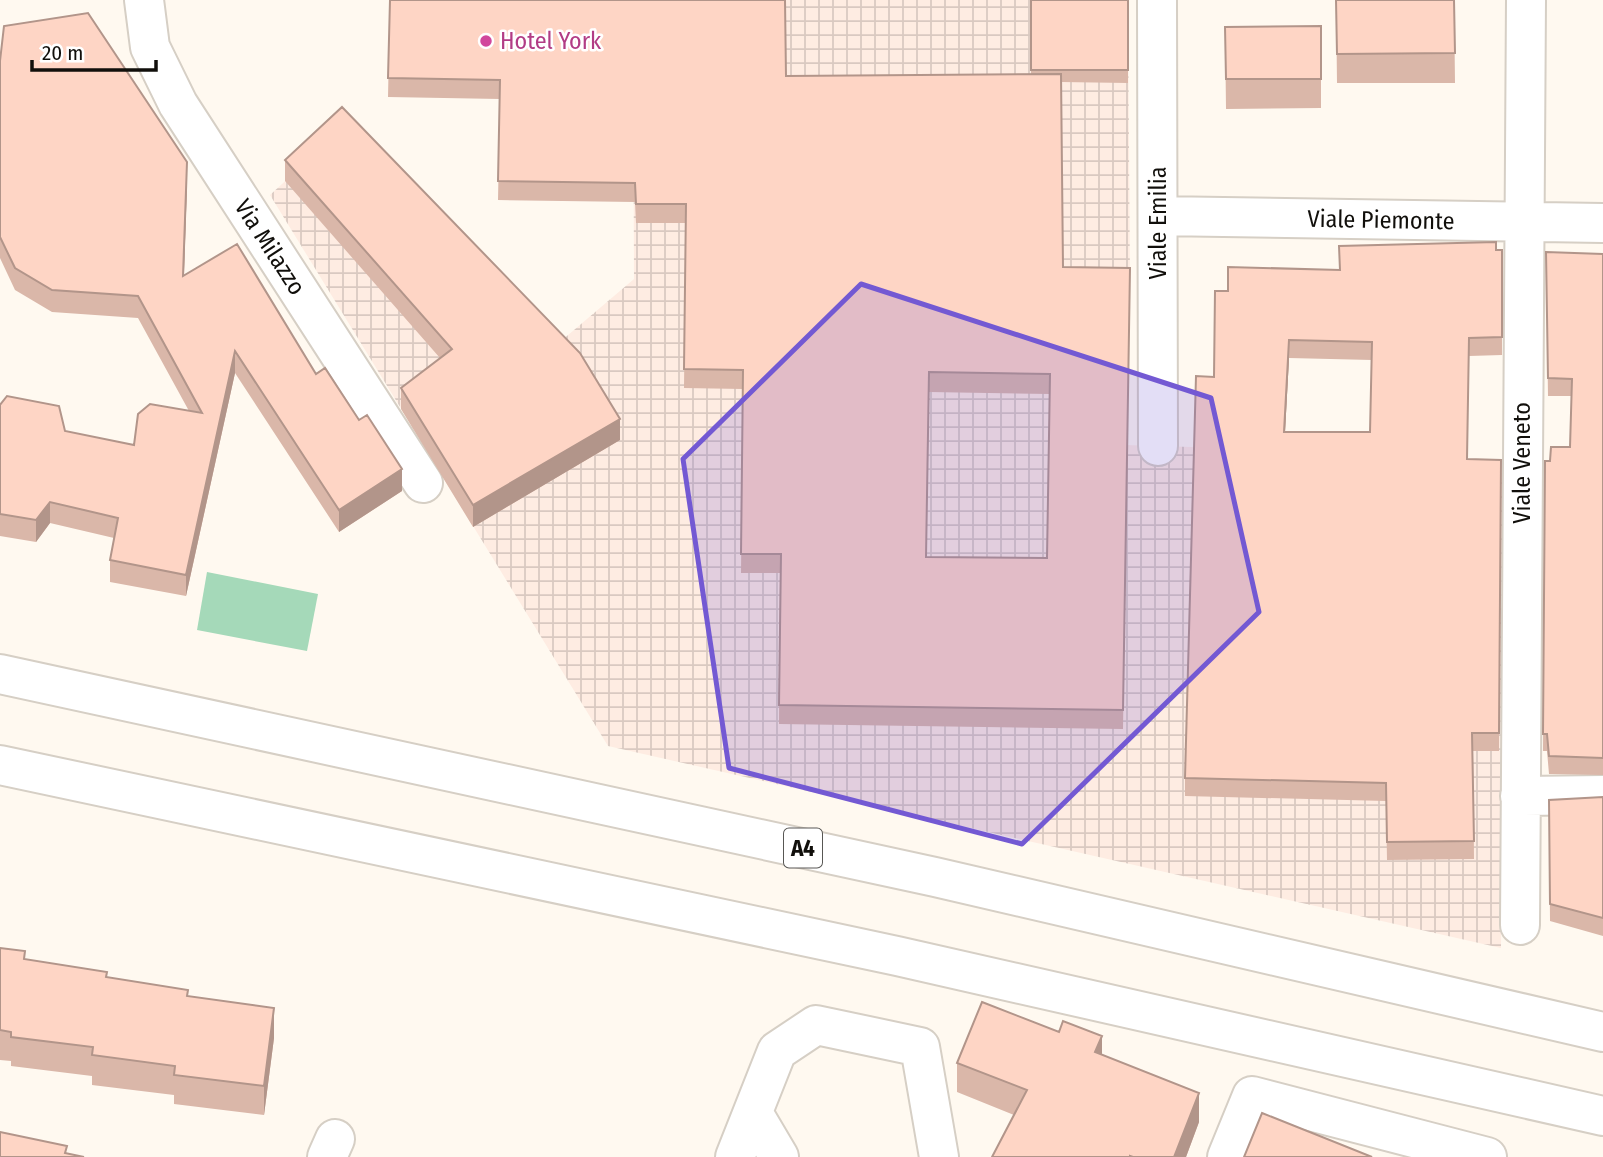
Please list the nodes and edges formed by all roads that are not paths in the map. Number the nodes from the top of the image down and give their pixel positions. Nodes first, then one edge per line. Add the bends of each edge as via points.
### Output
1 (145, 0) edge
2 (1157, 0) edge
3 (1526, 0) edge
4 (1159, 216) junction
5 (1524, 222) junction
6 (1603, 223) edge
7 (1158, 446) dead end
8 (423, 483) dead end
9 (0, 674) edge
10 (0, 765) edge
11 (1603, 795) edge
12 (1520, 796) junction
13 (1520, 925) dead end
14 (1603, 1032) edge
15 (753, 1113) junction
16 (1603, 1116) edge
17 (735, 1157) edge
18 (779, 1157) edge
19 (939, 1157) edge
20 (1227, 1157) edge
21 (1487, 1157) edge

1 - 8 main road, Via Milazzo via 150,47 178,104
2 - 4 main road, Viale Emilia
3 - 5 main road, Viale Veneto
4 - 5 main road, Viale Piemonte
4 - 7 main road, Viale Emilia
5 - 6 main road, Viale Piemonte
5 - 12 main road, Viale Veneto
9 - 14 main road, A4 via 935,877
10 - 16 main road via 897,956
11 - 12 main road
12 - 13 main road, Viale Veneto
15 - 17 main road
15 - 18 main road
15 - 19 main road via 777,1051 816,1025 920,1048
20 - 21 main road via 1252,1096

